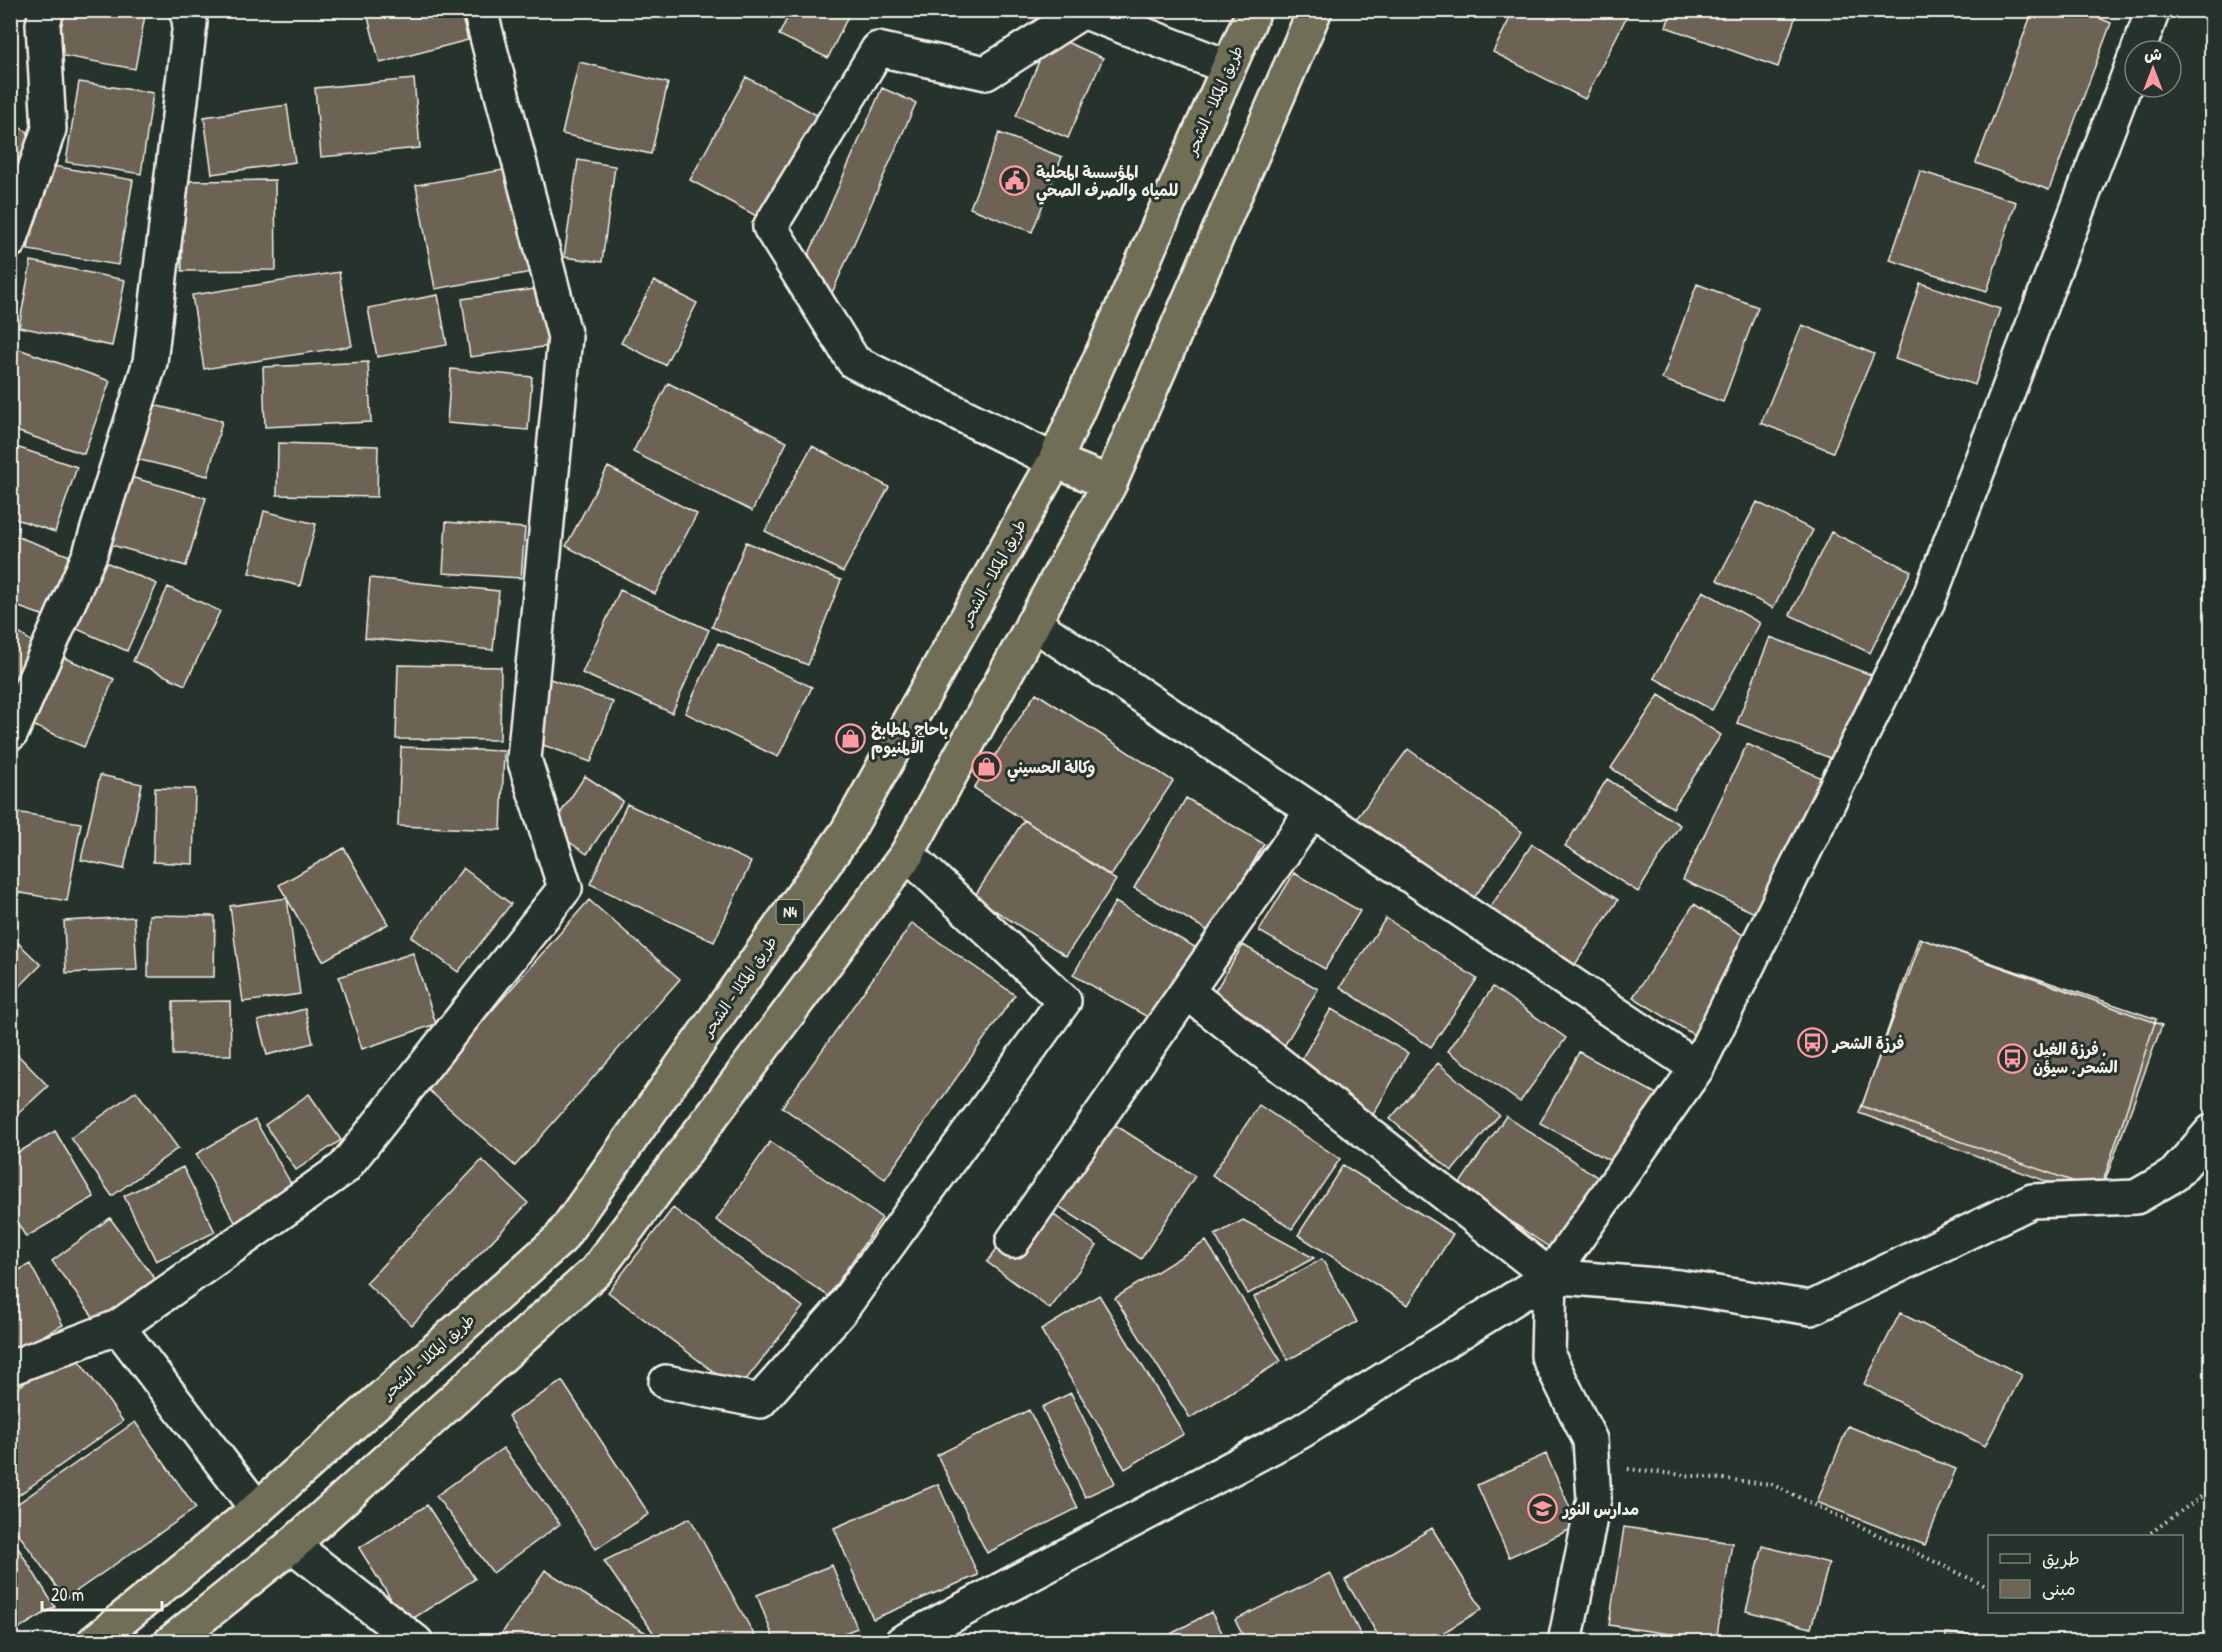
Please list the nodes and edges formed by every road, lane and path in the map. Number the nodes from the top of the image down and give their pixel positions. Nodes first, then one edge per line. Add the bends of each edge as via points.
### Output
1 (47, 10) edge
2 (186, 10) edge
3 (480, 10) edge
4 (1254, 10) edge
5 (1315, 10) edge
6 (2153, 10) edge
7 (2142, 39) edge
8 (1228, 67) junction
9 (2123, 90) edge
10 (10, 241) edge
11 (1055, 461) junction
12 (1110, 483) junction
13 (1033, 623) junction
14 (11, 733) edge
15 (1313, 810) junction
16 (907, 854) junction
17 (1187, 992) junction
18 (1697, 1068) junction
19 (2211, 1131) edge
20 (1013, 1241) dead end
21 (1550, 1276) junction
22 (118, 1327) junction
23 (10, 1368) edge
24 (666, 1383) dead end
25 (1592, 1466) junction
26 (2211, 1489) edge
27 (257, 1509) junction
28 (2147, 1535) edge
29 (292, 1545) junction
30 (1988, 1588) edge
31 (94, 1641) edge
32 (171, 1641) edge
33 (416, 1641) edge
34 (902, 1641) edge
35 (1565, 1641) edge

1 - 10 street via 43,24 49,129
2 - 14 street via 190,23 150,362 90,554
3 - 22 street via 565,337 524,759 565,888 344,1168
4 - 8 highway, طريق المكلا - الشحر / N4
5 - 12 highway
6 - 7 street
8 - 11 highway, طريق المكلا - الشحر / N4
8 - 11 street via 1083,11 986,73 878,49 770,227 854,362
9 - 18 street via 1928,602
11 - 12 highway
11 - 27 highway, طريق المكلا - الشحر / N4 via 847,832 560,1239
12 - 13 highway
13 - 15 street
13 - 16 highway
15 - 17 street
15 - 18 street
16 - 24 street via 1064,1001 842,1310 760,1401
16 - 29 highway via 596,1271
17 - 20 street
17 - 21 street
18 - 21 street
19 - 21 street via 2174,1175 2136,1197 2032,1201 1811,1308 1679,1287
21 - 25 street via 1548,1356 1590,1440
21 - 34 street via 1300,1432
22 - 23 street
22 - 27 street
25 - 30 path via 1771,1484
25 - 35 street via 1594,1498
26 - 28 path
27 - 31 highway, طريق المكلا - الشحر / N4
29 - 32 highway
29 - 33 street

